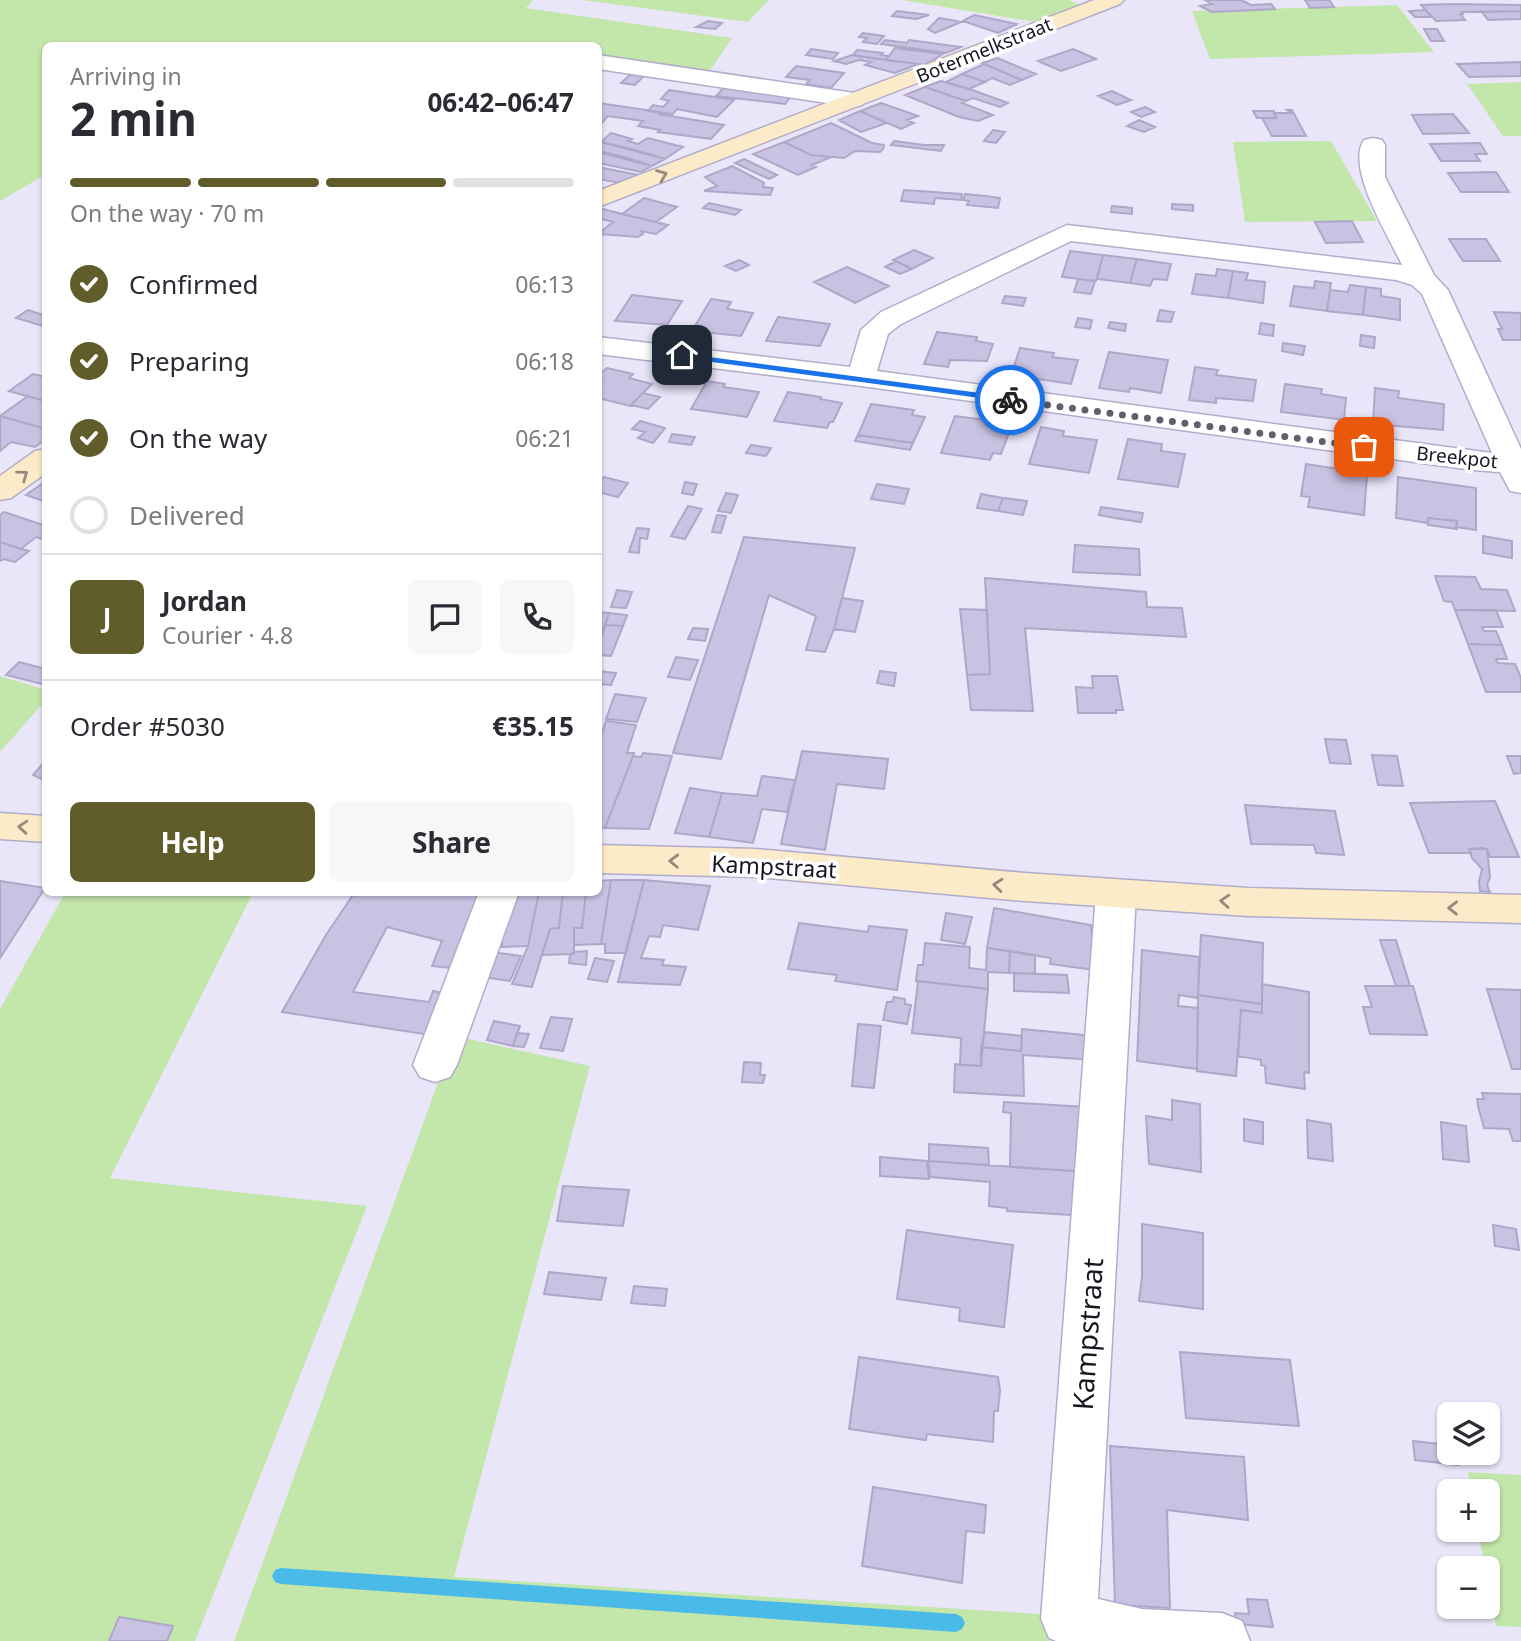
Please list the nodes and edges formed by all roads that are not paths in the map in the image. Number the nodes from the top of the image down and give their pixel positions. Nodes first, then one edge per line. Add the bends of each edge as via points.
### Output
1 (1113, 0) edge
2 (602, 63) edge
3 (854, 100) junction
4 (1373, 145) dead end
5 (602, 198) edge
6 (1422, 279) junction
7 (602, 345) edge
8 (861, 377) junction
9 (42, 461) edge
10 (1516, 473) edge
11 (0, 491) edge
12 (0, 826) edge
13 (42, 829) edge
14 (602, 859) edge
15 (1116, 894) junction
16 (498, 896) edge
17 (1521, 909) edge
18 (435, 1065) dead end
19 (1222, 1641) edge

1 - 3 street, Botermelkstraat
2 - 3 street, Botermelkstraat
5 -> 3 street, Botermelkstraat
4 - 6 street, Breekpot via 1373,177
6 - 8 street via 1399,272 1067,233 891,318 875,330
6 - 10 street, Breekpot via 1434,290
7 - 8 street, Breekpot
8 - 10 street, Breekpot via 1473,461
11 -> 9 street
13 -> 12 street
15 -> 14 street, Kampstraat via 756,863
17 -> 15 street, Kampstraat
15 - 19 street, Kampstraat via 1069,1619 1142,1637
16 - 18 street

